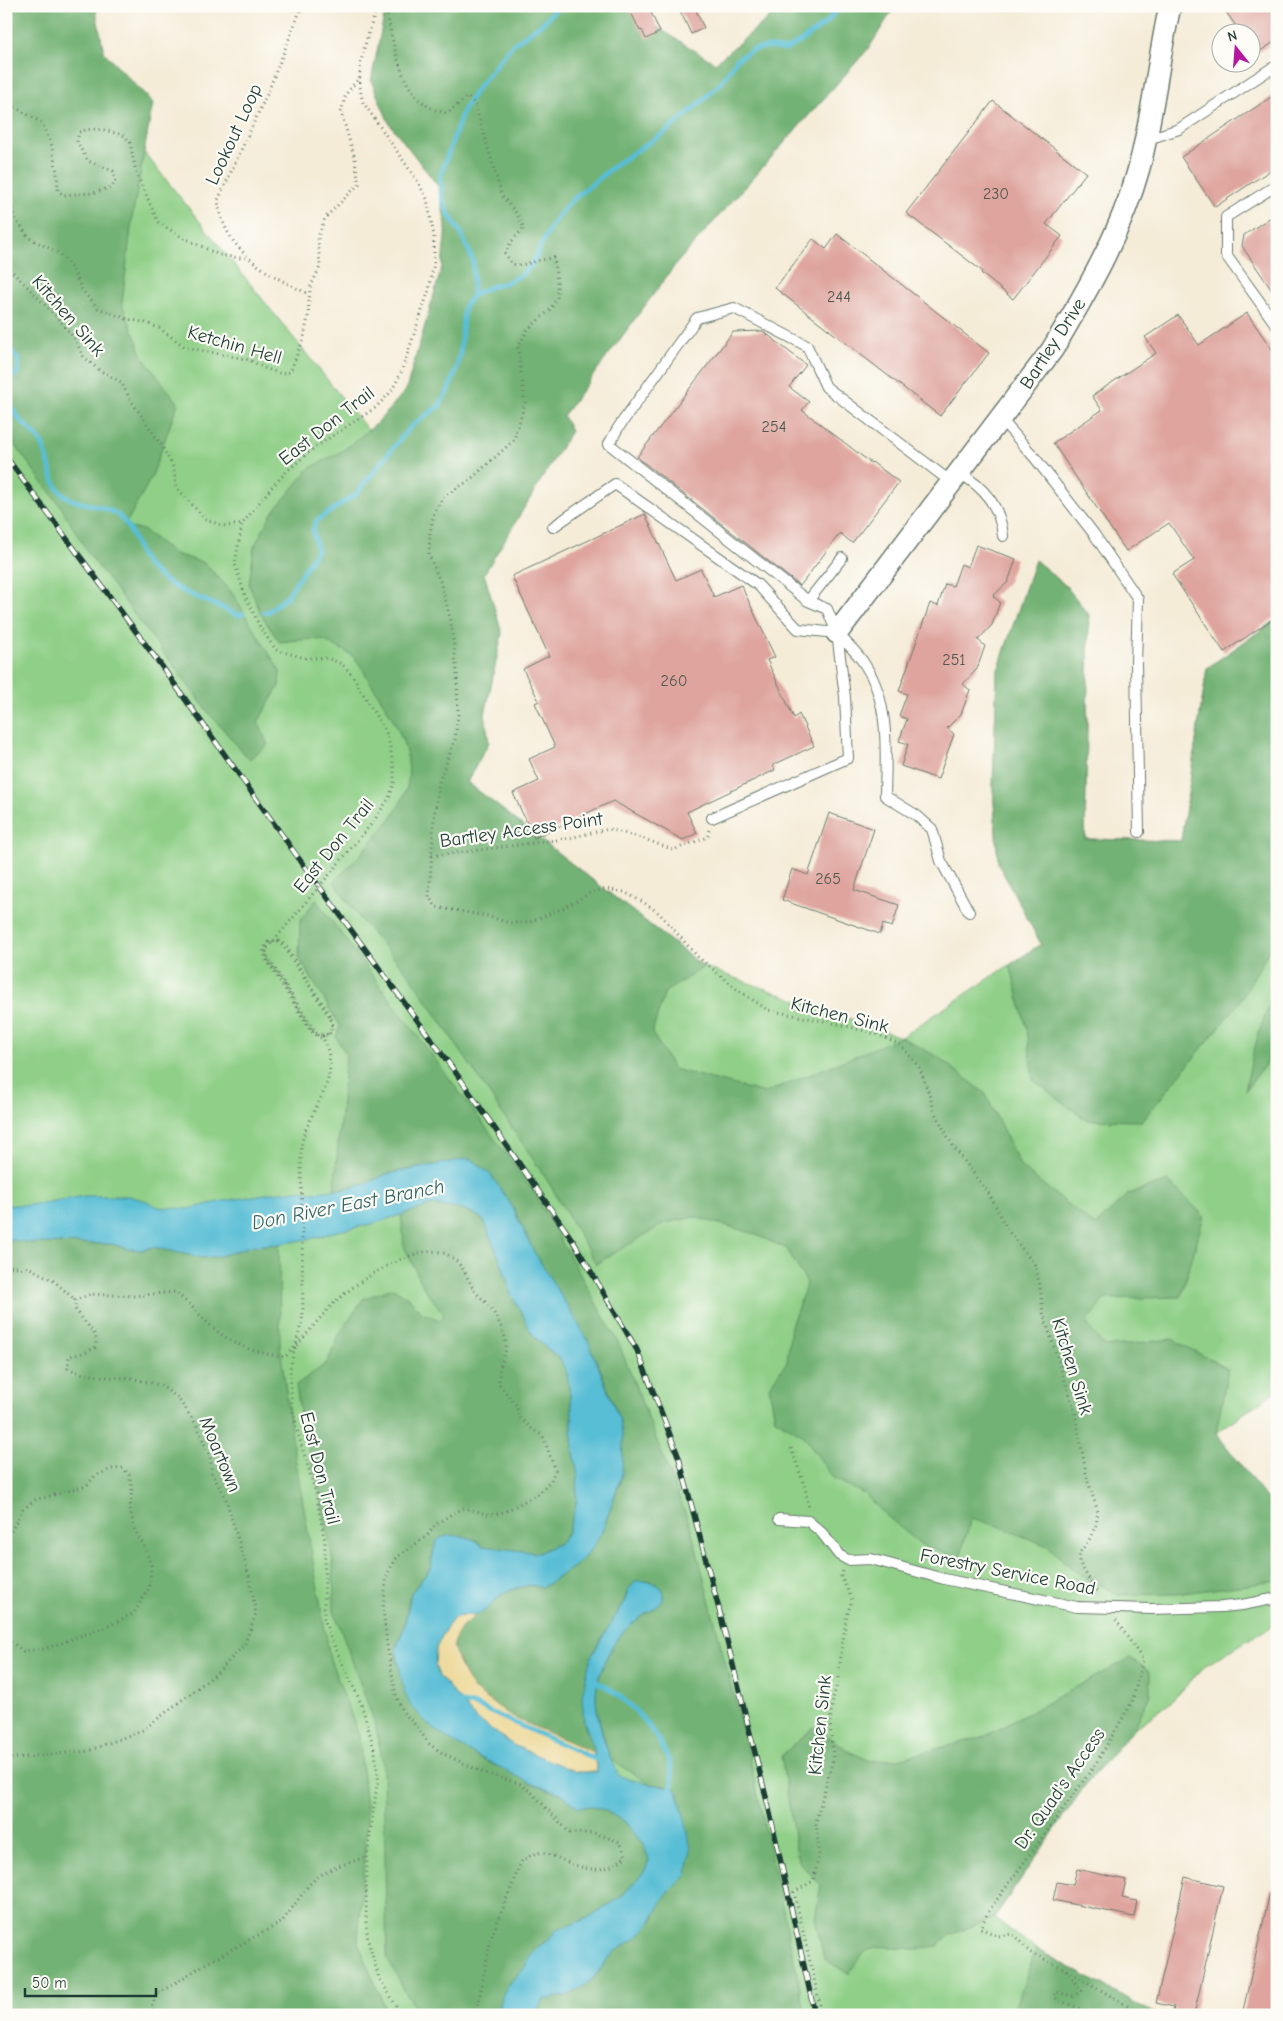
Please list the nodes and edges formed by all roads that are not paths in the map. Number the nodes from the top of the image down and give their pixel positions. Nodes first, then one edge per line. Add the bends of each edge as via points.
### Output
1 (1170, 6) edge
2 (1277, 75) edge
3 (1144, 141) junction
4 (1277, 185) edge
5 (1277, 326) edge
6 (1000, 418) junction
7 (955, 477) junction
8 (553, 527) dead end
9 (1003, 536) dead end
10 (842, 558) dead end
11 (808, 601) junction
12 (837, 633) junction
13 (712, 818) road end
14 (1139, 832) dead end
15 (969, 912) dead end
16 (779, 1519) dead end
17 (1277, 1598) edge

1 - 3 street, Bartley Drive
2 - 3 lane via 1272,68 1179,129
3 - 6 street, Bartley Drive via 1118,226 1097,270 1052,350
4 - 5 lane via 1226,217 1226,255
6 - 7 street, Bartley Drive
6 - 14 lane via 1088,527 1138,599
7 - 9 lane via 972,480 988,496 1000,519
7 - 11 lane via 826,387 807,346 734,308 697,318 609,444
7 - 12 street, Bartley Drive
8 - 12 lane via 615,484 758,585 798,629
10 - 11 lane
11 - 12 lane via 827,609
12 - 13 lane via 848,758
12 - 15 lane via 865,663 879,690 884,729 885,796 932,829 941,861
16 - 17 lane, Forestry Service Road via 802,1519 812,1524 841,1556 853,1561 885,1562 944,1579 1077,1606 1222,1607

